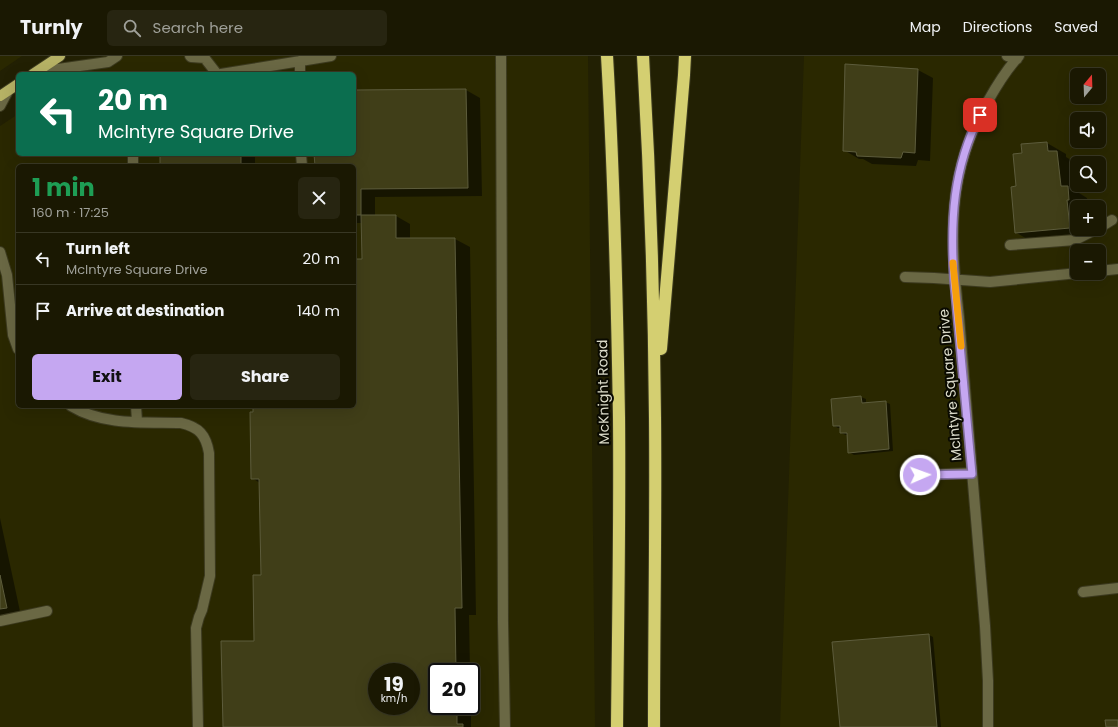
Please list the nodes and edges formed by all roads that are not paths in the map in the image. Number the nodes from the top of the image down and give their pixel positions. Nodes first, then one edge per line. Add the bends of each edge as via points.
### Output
1 (60, 56) edge
2 (117, 56) edge
3 (190, 56) edge
4 (331, 56) edge
5 (501, 56) edge
6 (607, 56) edge
7 (643, 56) edge
8 (685, 56) edge
9 (205, 57) edge
10 (1014, 57) edge
11 (300, 61) junction
12 (36, 72) edge
13 (42, 72) edge
14 (216, 72) edge
15 (233, 72) edge
16 (300, 72) edge
17 (16, 85) edge
18 (4, 94) edge
19 (0, 106) edge
20 (1112, 220) dead end
21 (1106, 223) edge
22 (1083, 236) edge
23 (1010, 246) dead end
24 (0, 252) edge
25 (1118, 269) edge
26 (1106, 270) edge
27 (1070, 274) edge
28 (905, 277) dead end
29 (954, 280) junction
30 (4, 283) edge
31 (16, 343) edge
32 (76, 408) edge
33 (136, 408) edge
34 (655, 418) junction
35 (137, 421) junction
36 (972, 474) junction
37 (920, 475) dead end
38 (1118, 588) edge
39 (1083, 592) dead end
40 (47, 611) dead end
41 (0, 621) edge
42 (198, 727) edge
43 (505, 727) edge
44 (617, 727) edge
45 (654, 727) edge
46 (988, 727) edge

1 - 12 main road
2 - 13 street via 108,62
3 - 9 street
4 - 11 street
5 - 43 street
6 - 44 highway, McKnight Road via 614,206 618,410
7 - 34 highway via 653,281
8 - 34 highway
9 - 14 street
10 - 29 street, McIntyre Square Drive via 985,106 962,160 953,218
11 - 15 street
11 - 16 street
17 - 18 main road
18 - 19 street
20 - 21 street
22 - 23 street via 1075,240
24 - 30 street via 7,276
25 - 26 street
27 - 29 street via 990,282
28 - 29 street
29 - 36 street, McIntyre Square Drive
30 - 31 street
32 - 35 street via 98,417
33 - 35 street
34 - 45 highway
35 - 42 street via 190,425 204,436 209,453 210,576 196,628
36 - 37 street
36 - 46 street, McIntyre Square Drive via 985,626
38 - 39 street
40 - 41 street

